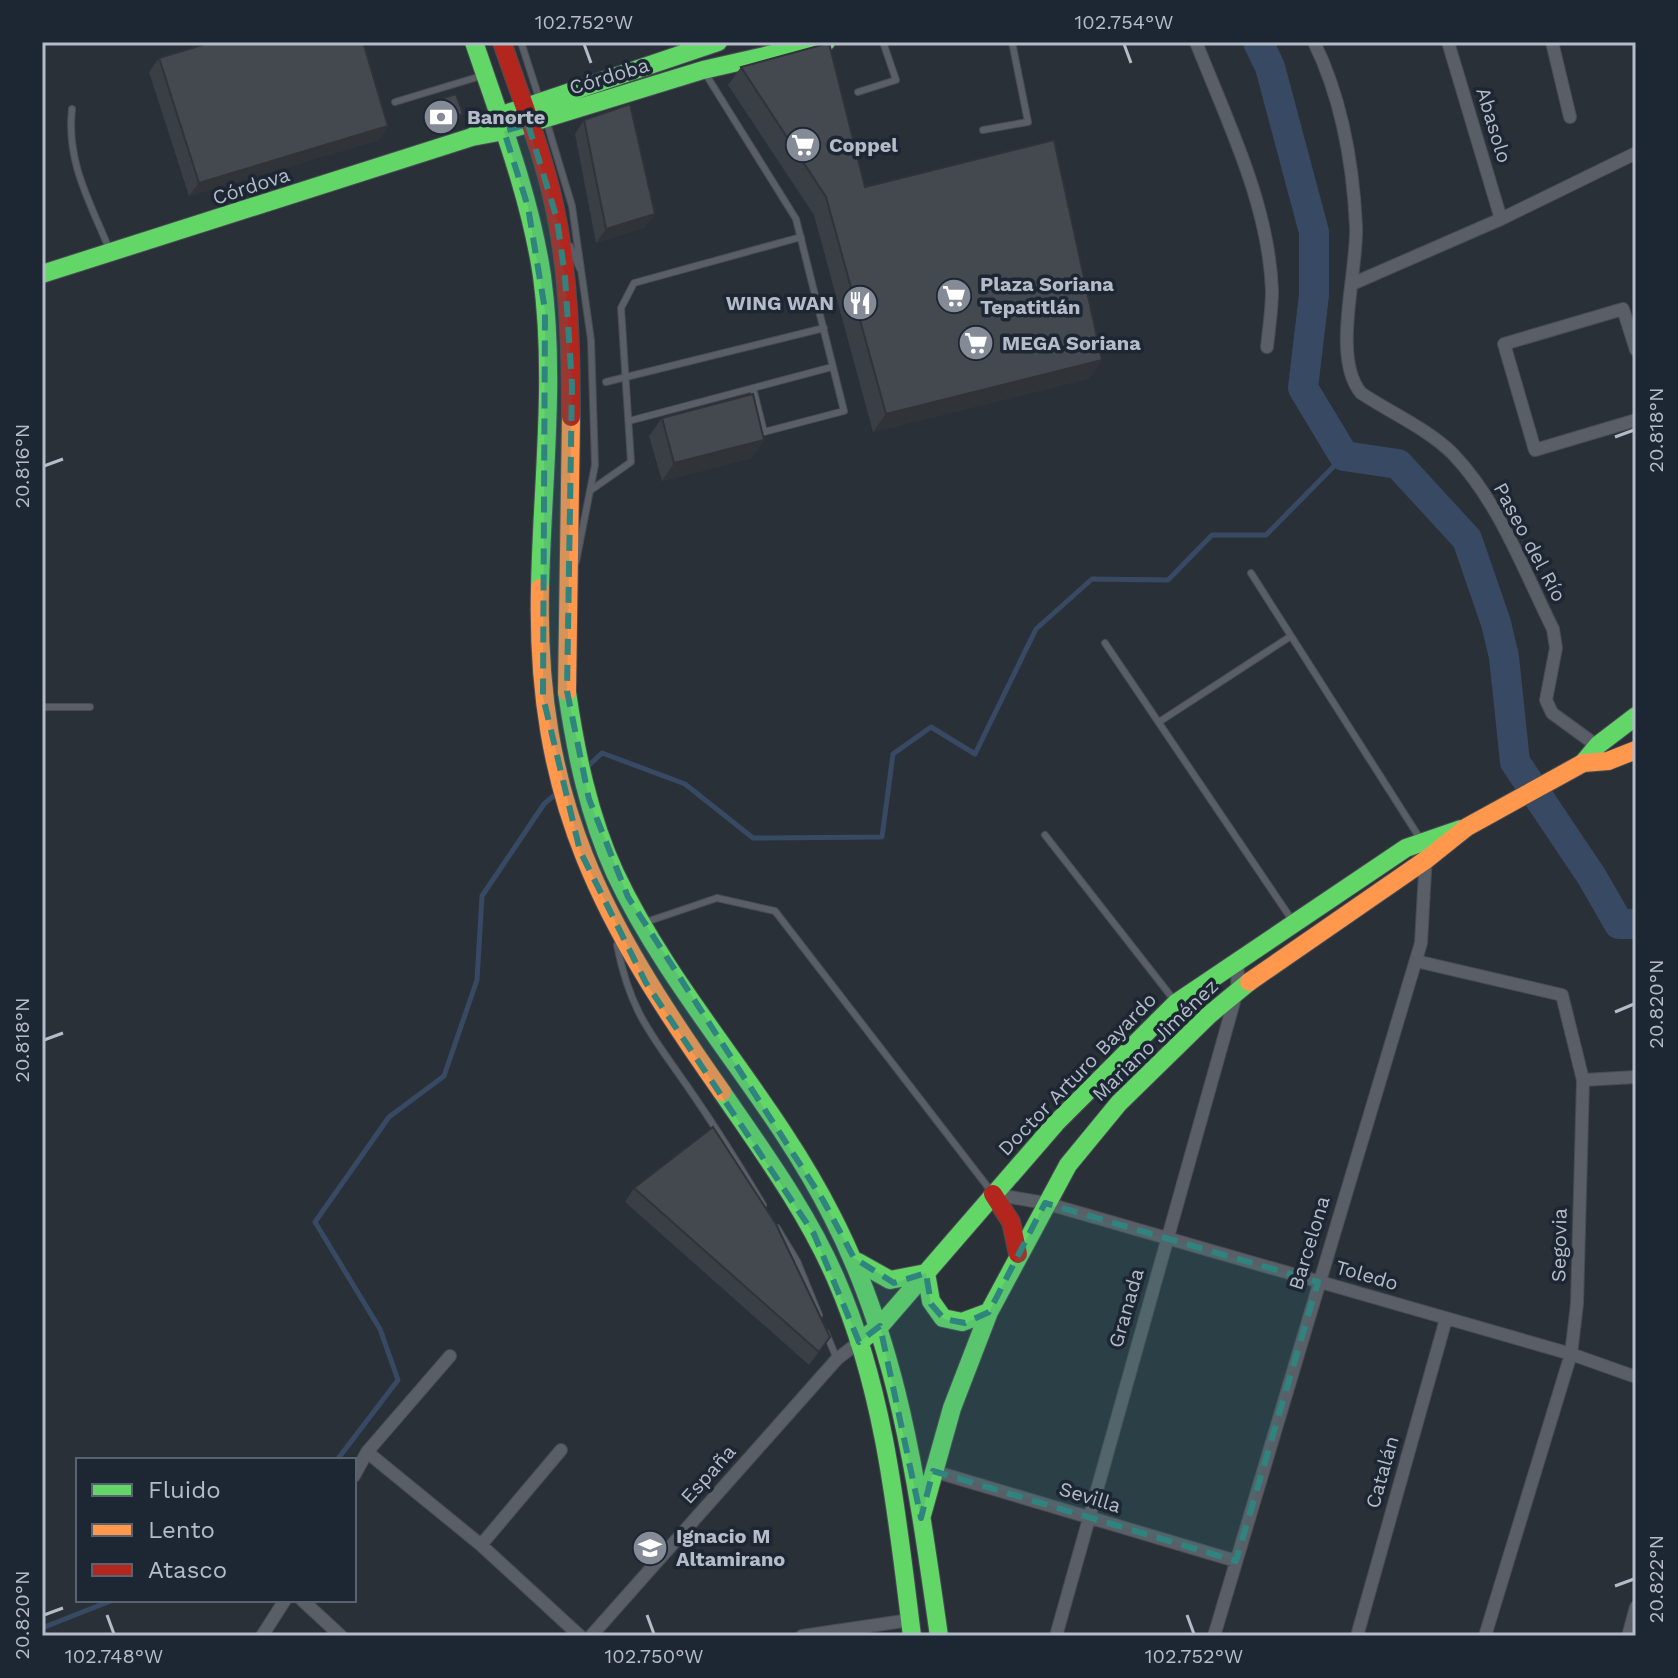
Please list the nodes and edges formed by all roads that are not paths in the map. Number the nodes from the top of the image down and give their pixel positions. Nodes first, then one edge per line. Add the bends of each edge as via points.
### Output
1 (474, 42) edge
2 (502, 42) edge
3 (521, 42) edge
4 (718, 42) edge
5 (826, 42) edge
6 (883, 42) edge
7 (1012, 42) edge
8 (1196, 42) edge
9 (1314, 42) edge
10 (1448, 42) edge
11 (1552, 42) edge
12 (696, 46) edge
13 (703, 70) junction
14 (485, 75) junction
15 (858, 92) dead end
16 (395, 102) dead end
17 (72, 109) dead end
18 (534, 113) junction
19 (1570, 117) dead end
20 (502, 124) junction
21 (983, 130) dead end
22 (1636, 153) edge
23 (557, 219) junction
24 (1501, 219) junction
25 (801, 237) junction
26 (111, 254) junction
27 (42, 274) edge
28 (583, 276) junction
29 (1352, 284) junction
30 (824, 328) junction
31 (1267, 347) dead end
32 (1636, 350) edge
33 (832, 367) junction
34 (626, 377) junction
35 (606, 382) dead end
36 (753, 388) junction
37 (1636, 420) edge
38 (629, 421) junction
39 (591, 490) junction
40 (1251, 573) dead end
41 (566, 600) junction
42 (1291, 636) junction
43 (1105, 643) dead end
44 (42, 707) edge
45 (90, 707) dead end
46 (1636, 716) edge
47 (1159, 722) junction
48 (1598, 745) junction
49 (1636, 750) edge
50 (1608, 761) junction
51 (1579, 765) junction
52 (1467, 827) junction
53 (1045, 835) dead end
54 (1421, 840) junction
55 (1427, 859) junction
56 (612, 917) junction
57 (644, 922) junction
58 (1294, 923) junction
59 (1238, 960) junction
60 (1416, 961) junction
61 (1237, 991) junction
62 (1176, 1003) junction
63 (1636, 1077) edge
64 (1583, 1080) junction
65 (993, 1194) junction
66 (1045, 1203) junction
67 (765, 1208) edge
68 (773, 1221) edge
69 (1166, 1238) junction
70 (1018, 1254) junction
71 (854, 1258) junction
72 (926, 1273) junction
73 (1318, 1282) junction
74 (989, 1312) junction
75 (1446, 1319) junction
76 (880, 1326) junction
77 (859, 1342) junction
78 (1571, 1354) junction
79 (450, 1356) dead end
80 (837, 1359) junction
81 (1636, 1377) edge
82 (561, 1450) dead end
83 (367, 1452) junction
84 (933, 1471) junction
85 (356, 1472) edge
86 (921, 1518) junction
87 (1089, 1518) junction
88 (481, 1545) junction
89 (1236, 1561) junction
90 (284, 1602) edge
91 (304, 1602) edge
92 (1636, 1607) edge
93 (911, 1628) edge
94 (876, 1630) edge
95 (262, 1636) edge
96 (341, 1636) edge
97 (580, 1636) edge
98 (591, 1636) edge
99 (802, 1636) edge
100 (939, 1636) edge
101 (1056, 1636) edge
102 (1214, 1636) edge
103 (1357, 1636) edge
104 (1485, 1636) edge
105 (1628, 1636) edge

1 - 14 main road
2 - 18 main road
3 - 18 lane
4 - 12 main road, Córdoba
5 - 13 main road, Córdoba
6 - 15 lane via 896,80
7 - 21 lane via 1028,122
8 - 31 street via 1244,165 1266,239 1272,294
9 - 29 street, Paseo del Río via 1329,72 1351,176 1356,228
10 - 24 street, Abasolo
11 - 19 street
12 - 13 street
12 - 18 main road, Córdoba
13 - 18 main road, Córdoba
13 - 25 lane via 796,219
14 - 16 lane
14 - 20 main road
17 - 26 lane via 72,158
18 - 20 main road, Córdoba
18 - 23 main road
18 - 28 lane via 572,206
20 - 26 main road, Córdova
20 - 56 main road via 528,207 545,310 543,697 580,851
22 - 24 street
23 - 28 lane
23 - 41 main road via 572,385
24 - 29 street
25 - 30 lane
25 - 34 lane via 634,283 621,308
26 - 27 main road, Córdova
28 - 39 lane via 591,354
29 - 48 street, Paseo del Río via 1351,381 1451,452 1471,476 1553,629 1556,648 1546,700 1552,713
30 - 33 lane
30 - 34 lane
32 - 37 street via 1623,309 1504,344 1535,450
33 - 36 lane
33 - 36 lane via 844,411 764,432
34 - 35 lane
34 - 38 lane
36 - 38 lane
38 - 39 lane via 631,462
39 - 41 lane
40 - 42 lane
41 - 57 main road via 573,735 589,799 628,897
42 - 47 lane
42 - 54 lane
43 - 47 lane
44 - 45 lane
46 - 48 main road
47 - 58 lane
48 - 50 street, Paseo del Río
48 - 51 main road
49 - 50 main road, Mariano Jiménez
50 - 51 main road, Mariano Jiménez
51 - 52 main road, Mariano Jiménez
52 - 54 main road, Doctor Arturo Bayardo
52 - 55 main road, Mariano Jiménez
53 - 62 lane
54 - 55 street
54 - 58 main road, Doctor Arturo Bayardo
55 - 60 street, Barcelona
55 - 61 main road, Mariano Jiménez
56 - 67 lane via 625,985 651,1039 693,1094
56 - 77 main road via 646,983 814,1234
57 - 65 lane via 717,898 775,911
57 - 71 main road via 823,1200
58 - 59 main road, Doctor Arturo Bayardo
59 - 61 street, Granada
59 - 62 main road, Doctor Arturo Bayardo
60 - 64 street, Segovia via 1562,995
60 - 73 street, Barcelona
61 - 66 main road, Mariano Jiménez via 1119,1103 1068,1165
61 - 69 street, Granada
62 - 65 main road, Doctor Arturo Bayardo
63 - 64 street
64 - 78 street, Segovia
65 - 66 street, Toledo
65 - 70 main road via 1011,1222
65 - 72 main road, Doctor Arturo Bayardo
66 - 69 street, Toledo
66 - 70 main road, Mariano Jiménez
68 - 80 lane via 797,1261
69 - 73 street, Toledo
69 - 87 street, Granada
70 - 74 main road, Mariano Jiménez
71 - 72 main road via 874,1276 894,1283
71 - 76 main road
72 - 74 main road via 931,1304 944,1319 965,1323
72 - 76 main road, Doctor Arturo Bayardo
73 - 75 street, Toledo
73 - 89 street, Barcelona
74 - 84 main road, Mariano Jiménez
75 - 78 street, Toledo
75 - 103 street, Catalán
76 - 77 main road, Doctor Arturo Bayardo
76 - 86 main road
77 - 80 street, España
77 - 93 main road via 882,1440
78 - 81 street, Toledo
78 - 104 street, Segovia
79 - 83 street
80 - 98 street, España
82 - 88 street
83 - 85 street
83 - 88 street
84 - 86 main road, Mariano Jiménez
84 - 87 street, Sevilla
86 - 100 main road
87 - 89 street, Sevilla
87 - 101 street, Granada
88 - 97 street
89 - 102 street, Barcelona
90 - 95 street
91 - 96 street
92 - 105 street
93 - 94 street
94 - 99 street

